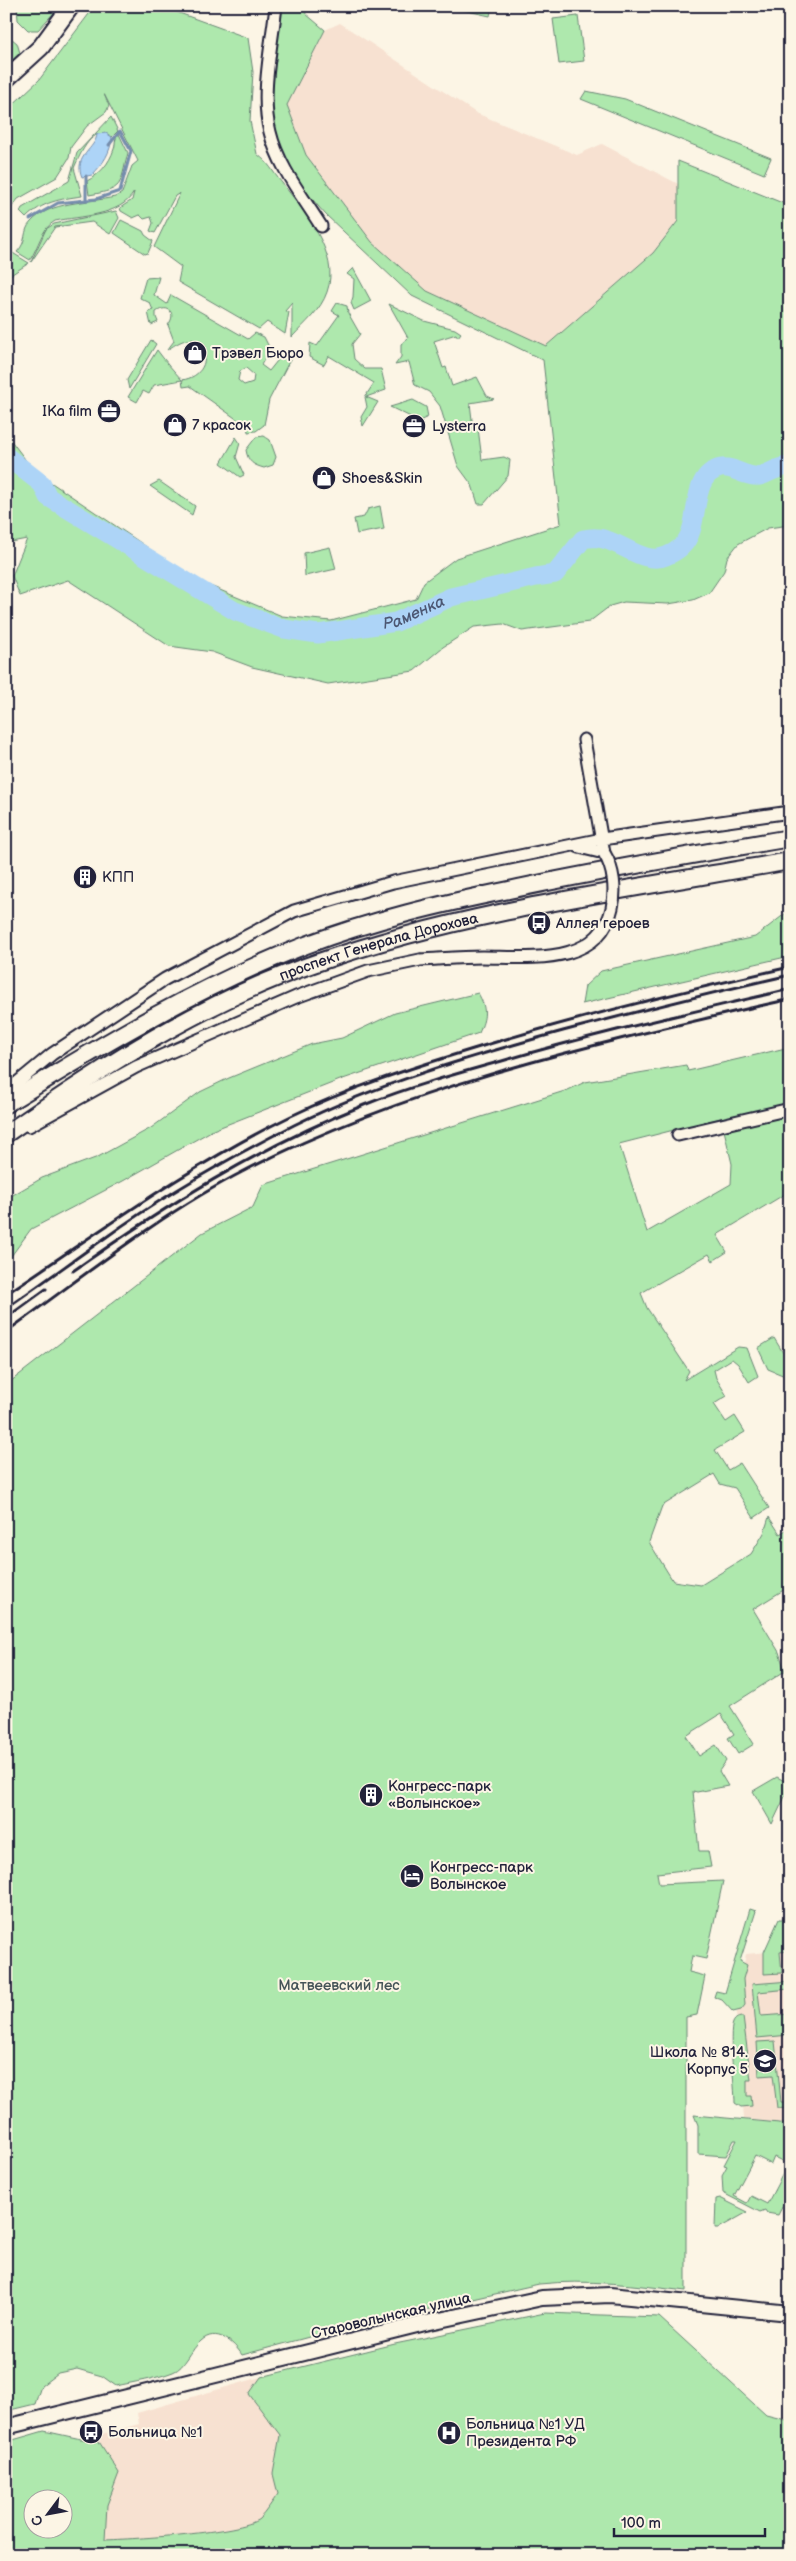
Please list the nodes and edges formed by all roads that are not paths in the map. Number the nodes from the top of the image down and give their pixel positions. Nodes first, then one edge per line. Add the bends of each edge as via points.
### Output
1 (71, 6) edge
2 (276, 6) edge
3 (6, 79) edge
4 (321, 226) dead end
5 (584, 740) dead end
6 (790, 812) edge
7 (790, 838) edge
8 (602, 839) junction
9 (572, 847) junction
10 (604, 853) junction
11 (790, 861) edge
12 (6, 1092) edge
13 (6, 1104) edge
14 (790, 1109) edge
15 (6, 1134) edge
16 (678, 1135) dead end
17 (6, 1140) edge
18 (790, 2313) edge
19 (6, 2427) edge

1 - 3 main road via 41,47
2 - 4 street via 267,110 270,132 290,175
5 - 8 street
6 - 8 street
7 - 13 main road, проспект Генерала Дорохова via 450,902 308,944 248,969 153,1016
8 - 9 street
8 - 10 street
9 - 10 street
9 - 12 street via 393,882 294,911 165,979 52,1054
10 - 17 street, bridge via 610,862 614,900 611,914 600,934 586,946 565,955 420,960 368,971 296,997 136,1067
11 - 15 main road, проспект Генерала Дорохова via 452,924 386,940 314,963 216,1006 146,1043
14 - 16 street
18 - 19 street, Староволынская улица via 610,2295 542,2298 421,2324

